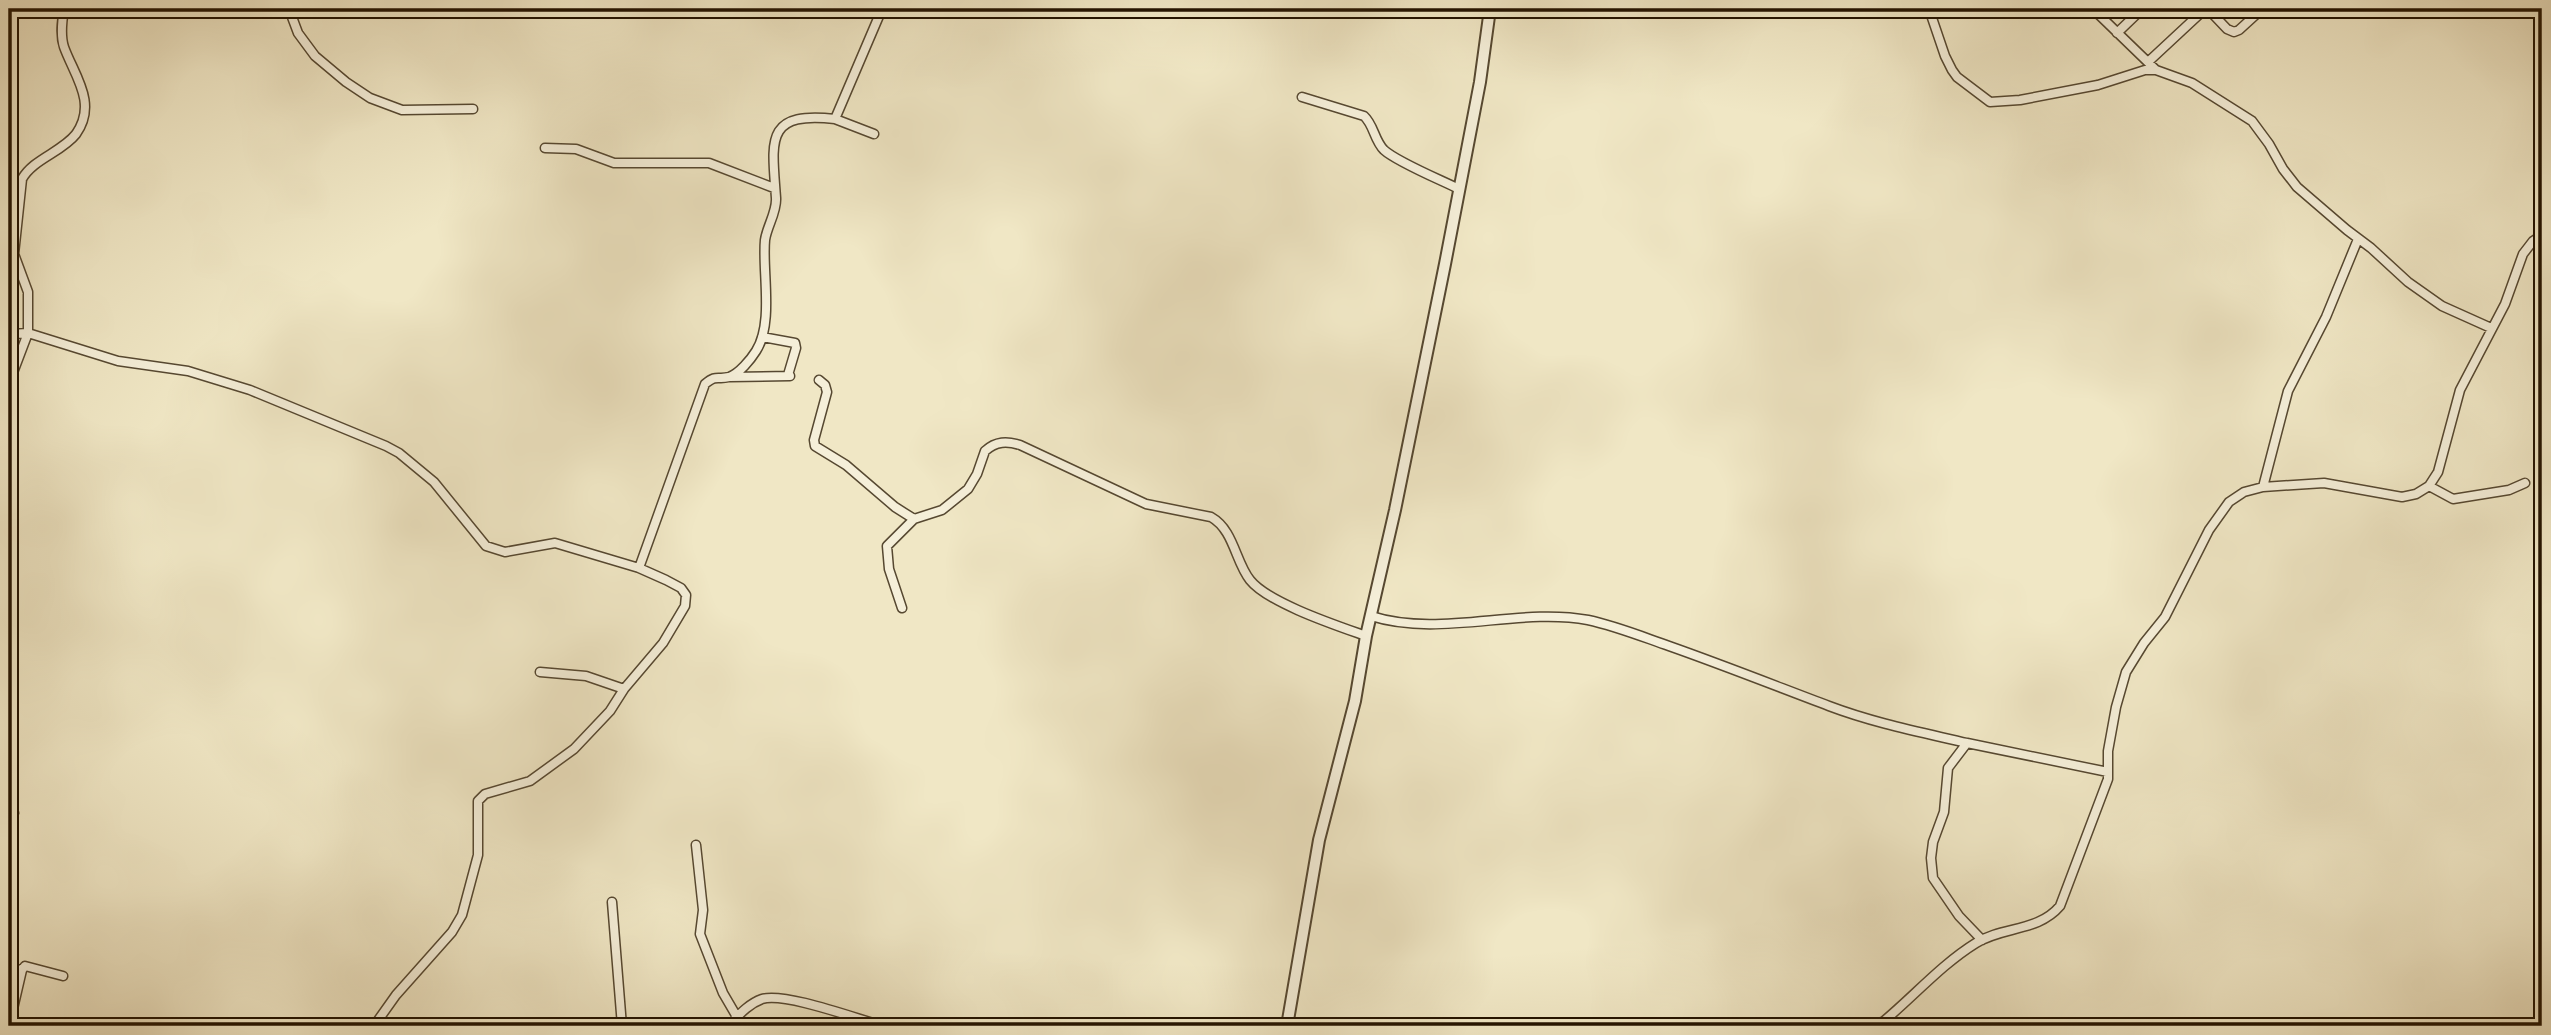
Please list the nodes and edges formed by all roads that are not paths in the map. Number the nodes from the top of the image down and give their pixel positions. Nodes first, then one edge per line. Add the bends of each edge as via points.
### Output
1 (64, 9) edge
2 (289, 9) edge
3 (882, 9) edge
4 (1490, 9) edge
5 (1929, 9) edge
6 (2093, 9) edge
7 (2142, 9) edge
8 (2206, 9) edge
9 (2262, 9) edge
10 (2117, 33) junction
11 (2148, 62) junction
12 (2156, 70) junction
13 (1302, 97) dead end
14 (473, 109) dead end
15 (839, 111) junction
16 (874, 134) dead end
17 (545, 148) dead end
18 (774, 188) junction
19 (1459, 189) junction
20 (2542, 235) edge
21 (2358, 239) junction
22 (2491, 328) junction
23 (28, 333) junction
24 (9, 334) edge
25 (762, 337) junction
26 (730, 377) junction
27 (819, 380) dead end
28 (9, 383) edge
29 (2525, 483) dead end
30 (2429, 486) junction
31 (2263, 487) junction
32 (914, 519) junction
33 (639, 569) junction
34 (902, 608) dead end
35 (1371, 616) junction
36 (1366, 636) junction
37 (540, 672) dead end
38 (624, 689) junction
39 (1967, 743) junction
40 (2108, 772) junction
41 (696, 845) dead end
42 (612, 902) dead end
43 (1982, 940) junction
44 (9, 968) edge
45 (22, 970) junction
46 (63, 976) dead end
47 (737, 1017) junction
48 (9, 1026) edge
49 (374, 1026) edge
50 (622, 1026) edge
51 (729, 1026) edge
52 (883, 1026) edge
53 (1287, 1026) edge
54 (1874, 1026) edge

1 - 23 street via 63,45 84,89 84,114 76,133 22,179 14,254 28,292
2 - 14 street via 298,33 315,56 370,98 402,110
3 - 15 street
4 - 19 street
5 - 12 street via 1952,70 1990,102 2098,85
6 - 10 street
7 - 10 street
8 - 9 street via 2234,32
8 - 11 street
10 - 11 street
11 - 12 street
12 - 21 street via 2192,83 2252,121 2297,187
13 - 19 street via 1364,116 1390,154
15 - 16 street
15 - 18 street via 797,118 781,128 774,148
17 - 18 street via 570,148 614,163 709,163
18 - 25 street via 776,203 765,240
19 - 35 street
20 - 22 street via 2523,254 2510,293
21 - 22 street via 2442,306
21 - 31 street via 2326,317 2288,391
22 - 30 street via 2460,390 2438,472
23 - 24 street
23 - 28 street
23 - 33 street via 118,360 180,369 250,390 393,449 434,482 478,539 494,550 555,543
25 - 26 street via 757,350
25 - 26 street via 794,343 790,376
26 - 33 street via 714,377 705,384
27 - 32 street via 827,392 815,446
29 - 30 street via 2453,499
30 - 31 street via 2402,497 2324,483
31 - 40 street via 2229,502 2209,530 2165,617 2126,673 2114,718
32 - 34 street via 887,546
32 - 36 street via 942,510 968,489 991,446 1014,443 1146,504 1211,517 1229,536 1255,586 1303,613
33 - 38 street via 681,588 687,600 663,643
35 - 36 street
35 - 39 street via 1390,622 1566,617 1591,621 1827,705 1898,728
36 - 53 street via 1355,701 1319,840
37 - 38 street via 586,676
38 - 49 street via 574,749 546,771 485,794 478,801 478,855 461,915
39 - 40 street
39 - 43 street via 1948,768 1944,812 1931,858 1933,878
40 - 43 street via 2060,906 2038,924
41 - 47 street via 703,910 700,934
42 - 50 street
43 - 54 street
44 - 45 street
45 - 46 street
45 - 48 street
47 - 51 street
47 - 52 street via 760,999 772,998

